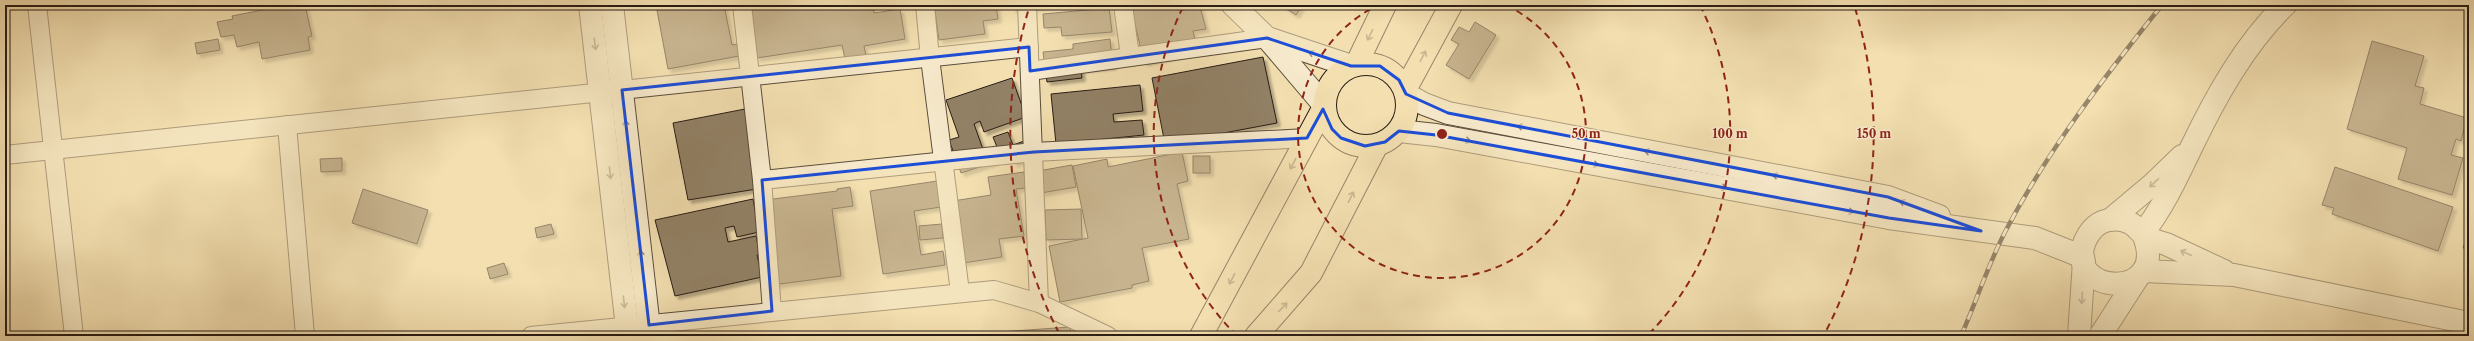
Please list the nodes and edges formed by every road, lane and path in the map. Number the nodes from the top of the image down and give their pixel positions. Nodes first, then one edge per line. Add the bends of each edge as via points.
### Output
1 (37, 5) edge
2 (590, 5) edge
3 (612, 5) edge
4 (742, 5) edge
5 (925, 5) edge
6 (1027, 5) edge
7 (1124, 5) edge
8 (1233, 5) edge
9 (1385, 5) edge
10 (1451, 5) edge
11 (2285, 5) edge
12 (1267, 38) junction
13 (1029, 47) junction
14 (1130, 56) junction
15 (930, 58) junction
16 (1354, 65) junction
17 (1030, 71) junction
18 (750, 77) junction
19 (612, 91) junction
20 (1406, 92) junction
21 (1324, 105) junction
22 (287, 125) junction
23 (1399, 131) junction
24 (1307, 138) junction
25 (1377, 145) junction
26 (2192, 145) junction
27 (53, 150) junction
28 (1034, 152) junction
29 (5, 155) edge
30 (942, 160) junction
31 (762, 180) junction
32 (2110, 220) junction
33 (1981, 231) junction
34 (2143, 234) junction
35 (2088, 235) junction
36 (2035, 238) junction
37 (2083, 259) junction
38 (2140, 274) junction
39 (2234, 275) junction
40 (960, 292) junction
41 (1039, 303) junction
42 (772, 310) junction
43 (2469, 323) edge
44 (649, 330) edge
45 (628, 332) edge
46 (74, 336) edge
47 (305, 336) edge
48 (531, 336) edge
49 (1108, 336) edge
50 (1201, 336) edge
51 (1256, 336) edge
52 (2079, 336) edge
53 (2100, 336) edge

1 - 27 street
2 -> 19 street
3 - 19 street
4 - 18 street
5 - 15 street
6 - 13 street
7 - 14 street
8 - 12 street
9 -> 16 main road
20 -> 10 main road
11 - 26 street via 2232,71
12 - 14 street
16 -> 12 street
12 - 21 street
13 - 15 street
13 - 17 street
14 - 17 street
15 - 18 street
15 - 30 street
16 - 20 main road via 1380,66 1390,71
16 - 21 main road via 1340,72 1332,81
17 - 28 street
18 - 19 street
18 - 31 street
19 - 22 street
44 -> 19 street
19 -> 45 street
20 - 23 main road via 1407,113
33 -> 20 street via 1888,197 1448,113 1424,104
21 - 24 main road
21 - 25 main road via 1332,129 1341,138 1365,146
22 - 27 street
22 - 47 street
23 - 25 main road
23 -> 33 street via 1436,135 1889,218
24 - 28 street
24 -> 50 main road
51 -> 25 main road via 1310,273
26 -> 32 street via 2153,184
26 - 34 street via 2164,204
27 - 29 street
27 - 46 street
28 - 30 street
28 - 41 street
30 - 31 street
30 - 40 street
31 - 42 street
32 - 34 street via 2131,223
32 - 35 street via 2094,228
33 - 36 street
34 - 38 street via 2148,253
39 -> 34 street
35 - 36 street
35 - 37 street
36 - 37 street
37 - 38 street via 2088,271 2106,284 2128,283
37 -> 52 street
38 - 39 street
38 - 53 street
39 - 43 street
40 - 41 street via 994,290
40 - 42 street
41 - 49 street
42 - 44 street
44 - 45 street
45 - 48 street

